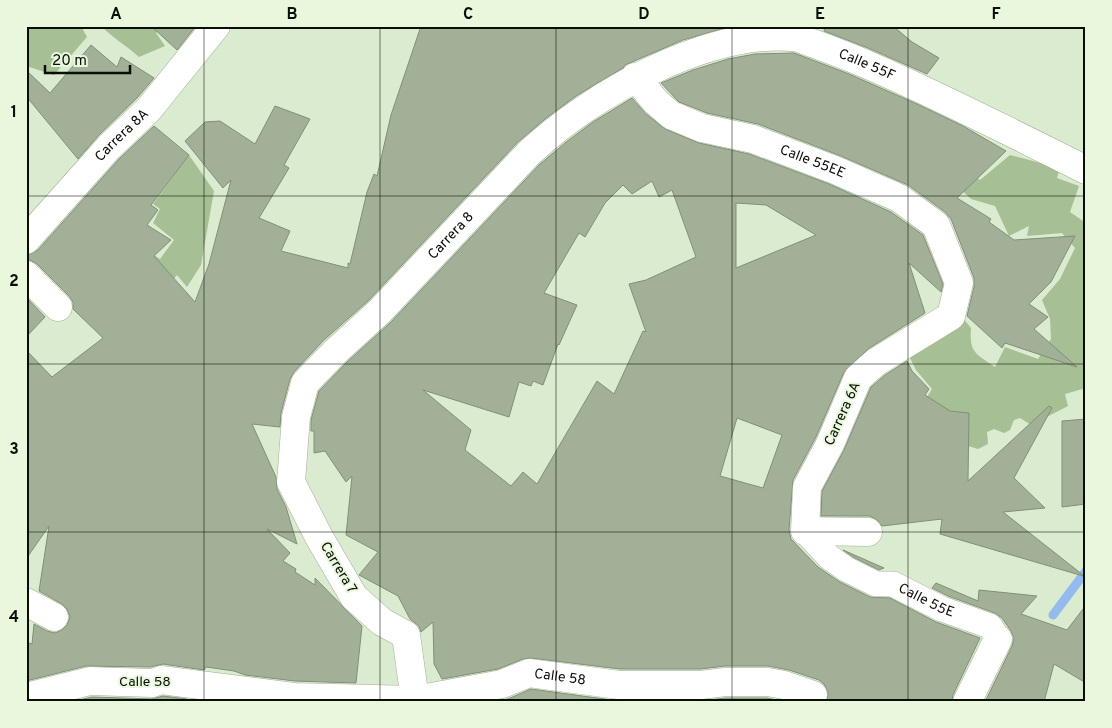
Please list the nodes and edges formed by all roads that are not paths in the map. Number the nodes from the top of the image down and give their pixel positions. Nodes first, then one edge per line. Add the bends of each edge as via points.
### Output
1 (216, 26) edge
2 (635, 77) junction
3 (1086, 170) edge
4 (26, 240) edge
5 (26, 275) edge
6 (959, 283) joint
7 (58, 307) dead end
8 (296, 417) joint
9 (805, 531) junction
10 (868, 532) dead end
11 (26, 602) edge
12 (54, 617) dead end
13 (998, 639) joint
14 (813, 695) dead end
15 (26, 697) edge
16 (415, 700) junction
17 (966, 702) edge

1 - 4 street, Carrera 8A via 149,109 109,146
2 - 3 street, Calle 55F via 712,47 758,37 796,37 921,88
2 - 6 street, Calle 55EE via 671,115 702,128 752,139 899,198 936,225
2 - 8 street, Carrera 8 via 552,132 530,153 379,312 305,383
5 - 7 street
6 - 9 street, Carrera 6A via 951,316 876,362 858,378 830,444 807,487
8 - 16 street, Carrera 7 via 291,482 354,597 382,622 406,635
9 - 10 street
9 - 13 street, Calle 55E via 829,557 846,569 876,584 893,584 942,609 990,626
11 - 12 street
13 - 17 street
14 - 16 street, Calle 58 via 768,682 619,685 529,673 502,684
15 - 16 street, Calle 58 via 90,681 153,683 161,680 294,697

